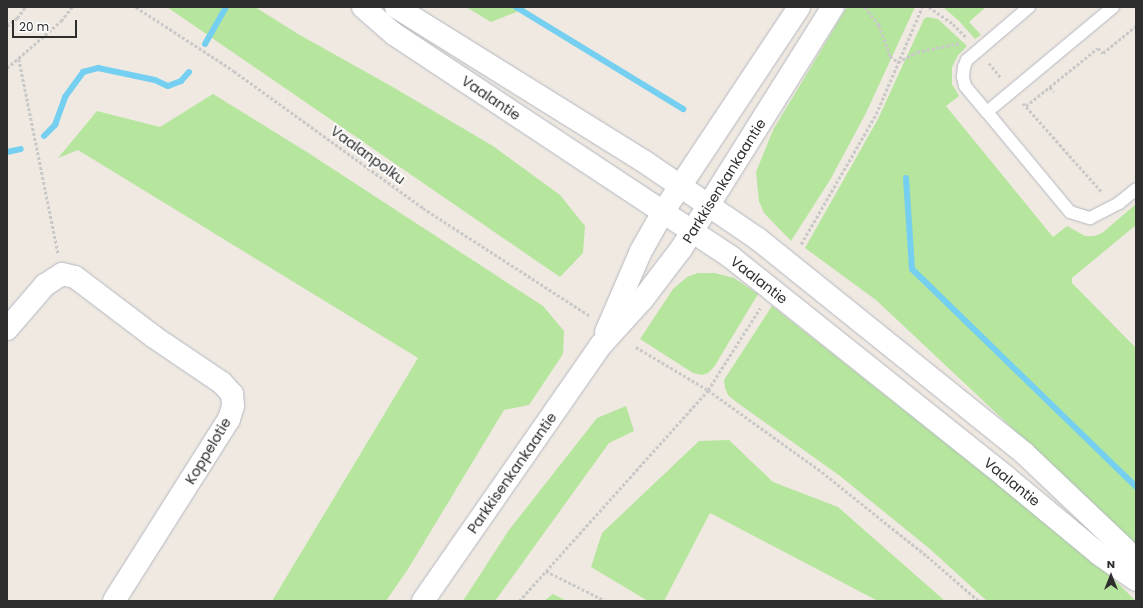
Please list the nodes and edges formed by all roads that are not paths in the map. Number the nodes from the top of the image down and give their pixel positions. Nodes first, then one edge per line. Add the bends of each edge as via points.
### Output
1 (363, 7) edge
2 (396, 7) edge
3 (799, 7) edge
4 (833, 7) edge
5 (1029, 7) edge
6 (1113, 7) edge
7 (987, 112) junction
8 (680, 186) junction
9 (1136, 188) edge
10 (710, 205) junction
11 (663, 212) junction
12 (692, 232) junction
13 (7, 329) edge
14 (601, 344) junction
15 (1136, 563) edge
16 (1136, 580) edge
17 (114, 601) edge
18 (423, 601) edge

1 - 11 street, Vaalantie via 394,34
2 - 8 street, Vaalantie
3 - 8 street, Parkkisenkankaantie
4 - 10 street, Parkkisenkankaantie
5 - 7 lane via 967,60 964,67 965,86
6 - 7 lane
7 - 9 lane via 1070,212 1090,218 1119,203
8 - 10 street, Vaalantie
8 - 11 street, Parkkisenkankaantie
10 - 12 street, Parkkisenkankaantie
10 - 15 street, Vaalantie via 758,239 1024,453 1124,548
11 - 12 street, Vaalantie
11 - 14 street, Parkkisenkankaantie via 641,251
12 - 14 street, Parkkisenkankaantie via 651,289
12 - 16 street, Vaalantie via 732,258 1099,554
13 - 17 street, Koppelotie via 45,285 62,274 75,277 154,337 222,382 232,394 233,406 229,419
14 - 18 street, Parkkisenkankaantie

